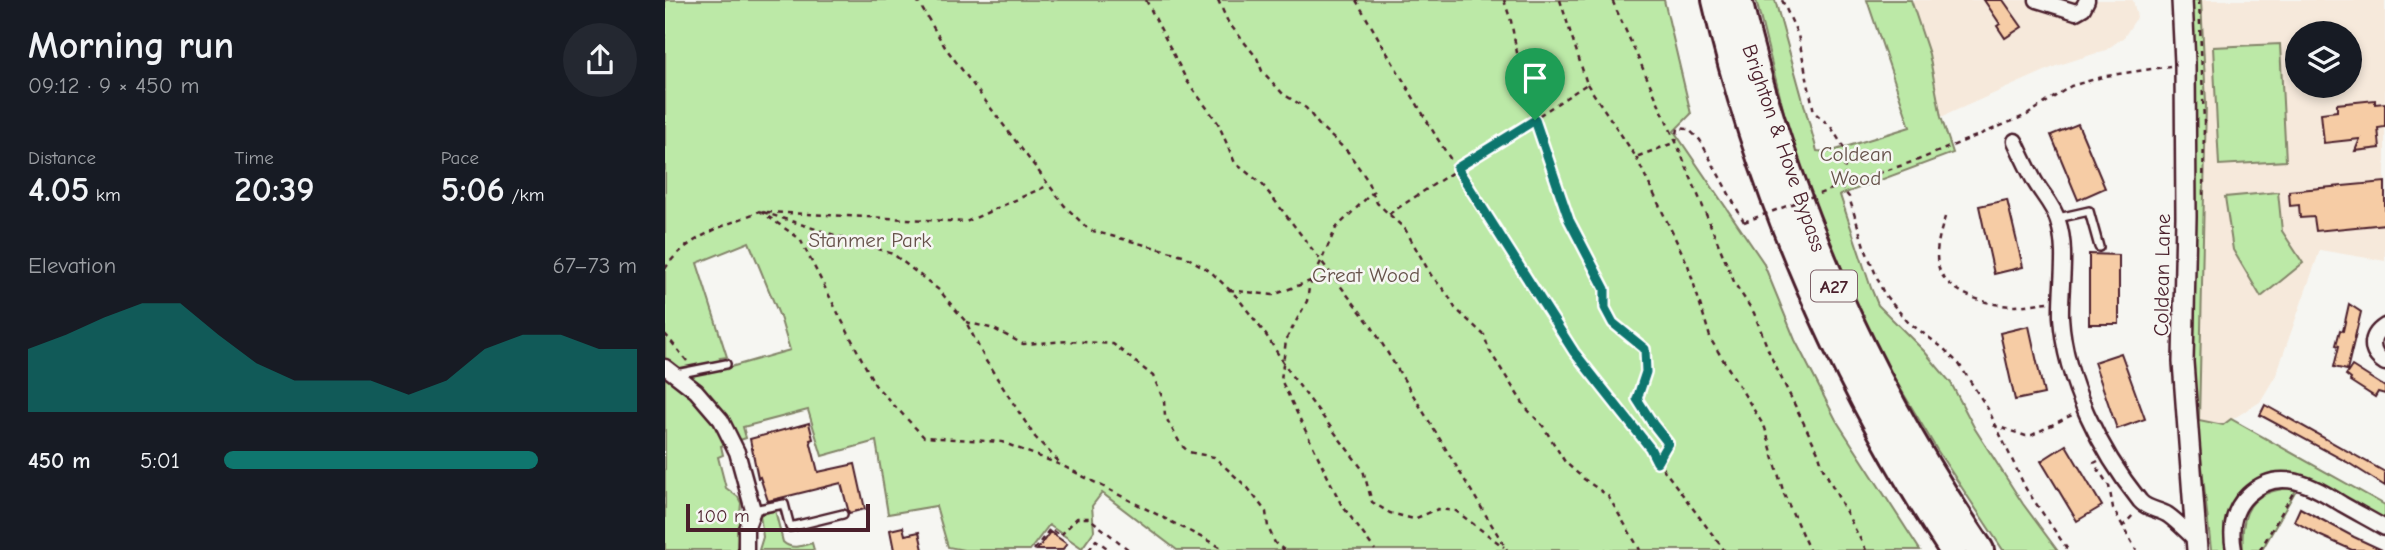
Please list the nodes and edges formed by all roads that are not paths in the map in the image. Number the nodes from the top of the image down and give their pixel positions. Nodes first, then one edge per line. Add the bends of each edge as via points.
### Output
1 (1716, 0) edge
2 (1738, 0) edge
3 (2037, 0) edge
4 (2087, 0) edge
5 (2182, 0) edge
6 (2015, 141) dead end
7 (2058, 219) junction
8 (2099, 247) dead end
9 (2385, 326) edge
10 (2385, 363) edge
11 (726, 364) dead end
12 (670, 370) edge
13 (1862, 397) junction
14 (2193, 508) junction
15 (753, 510) junction
16 (2165, 513) junction
17 (843, 514) dead end
18 (2385, 528) edge
19 (2196, 545) edge
20 (746, 550) edge
21 (1937, 550) edge
22 (1954, 550) edge
23 (1980, 550) edge
24 (2234, 550) edge

1 - 13 highway, Brighton & Hove Bypass / A27 via 1771,187
2 - 23 highway, Brighton & Hove Bypass / A27 via 1751,59 1792,182 1849,321 1923,461
3 - 4 street via 2076,12
5 - 14 street, Coldean Lane via 2183,362
6 - 7 street
7 - 8 lane via 2089,211
7 - 16 street via 2065,351 2085,407 2108,455 2144,505
9 - 10 street via 2375,334 2373,346
11 - 12 lane
12 - 15 street via 696,391 721,421 737,452
13 - 21 highway, A27 via 1894,477
13 - 22 highway, Brighton & Hove Bypass / A27
14 - 16 street
14 - 19 street, Coldean Lane
15 - 17 lane via 784,504 790,527
15 - 20 street via 746,529
16 - 19 street
18 - 24 street via 2309,485 2282,480 2259,486 2240,504 2232,528

